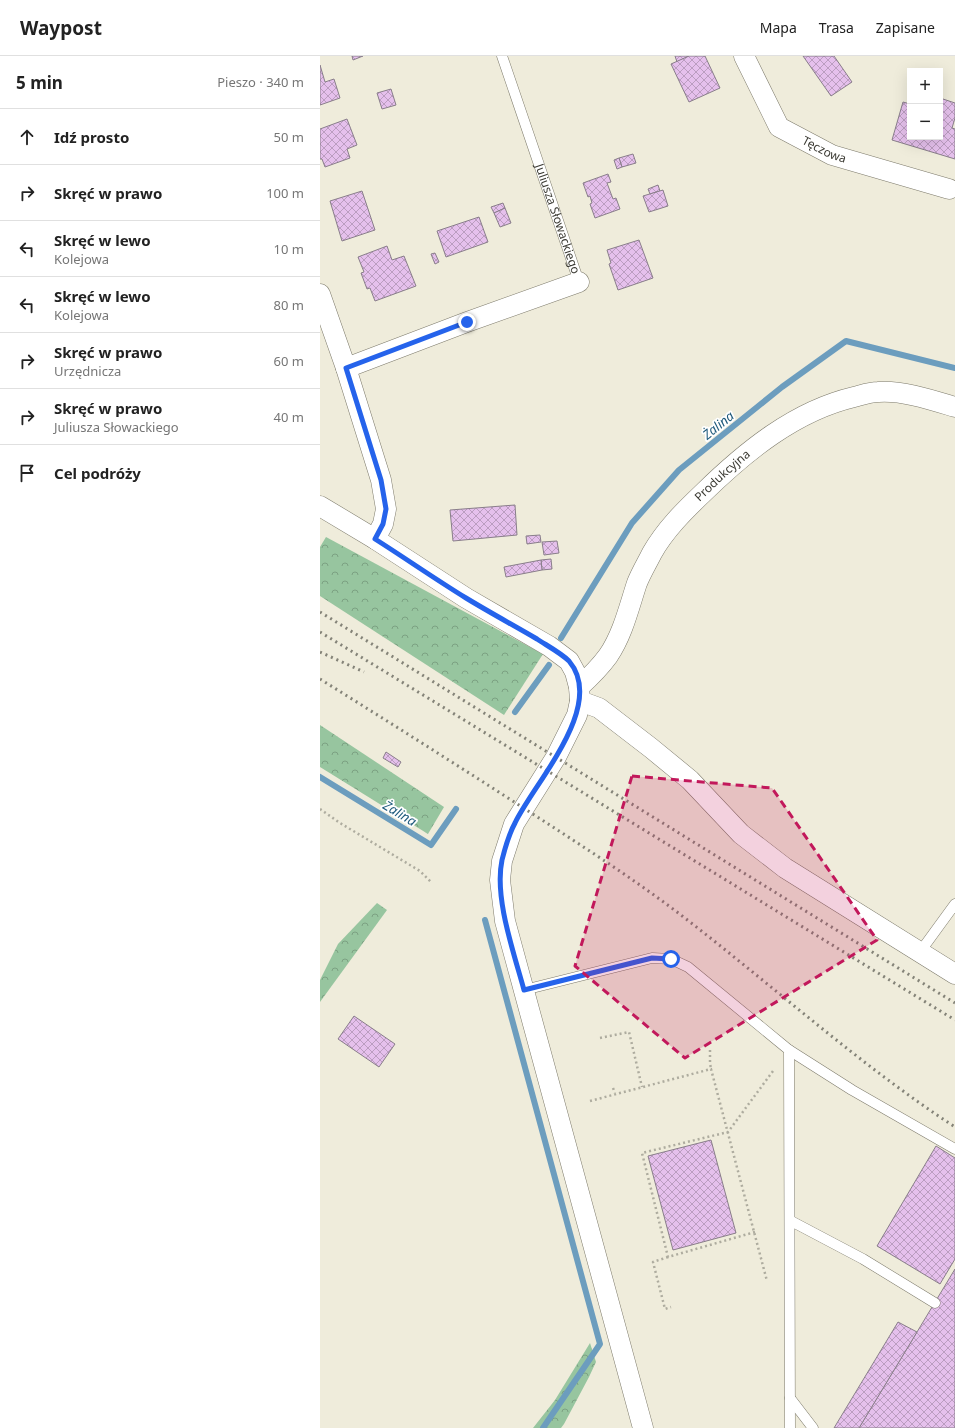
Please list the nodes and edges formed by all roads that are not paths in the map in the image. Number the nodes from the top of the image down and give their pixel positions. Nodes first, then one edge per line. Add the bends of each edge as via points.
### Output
1 (502, 56) edge
2 (744, 56) edge
3 (948, 189) dead end
4 (579, 282) joint
5 (320, 294) edge
6 (346, 368) junction
7 (955, 407) edge
8 (320, 506) edge
9 (375, 539) junction
10 (580, 694) junction
11 (955, 904) edge
12 (920, 952) junction
13 (955, 974) edge
14 (524, 990) junction
15 (789, 1050) junction
16 (955, 1150) edge
17 (791, 1221) junction
18 (935, 1303) dead end
19 (790, 1398) junction
20 (643, 1428) edge
21 (790, 1428) edge
22 (813, 1428) edge

1 - 4 lane, Juliusza Słowackiego
2 - 3 street, Tęczowa via 779,127 832,155
4 - 6 street, Juliusza Słowackiego
5 - 6 street
6 - 9 street via 381,480 386,509 383,524
7 - 10 street, Produkcyjna via 893,392 861,395 814,410 753,448 686,509 670,528 638,581 609,655
8 - 9 street
9 - 10 street via 466,598 549,646 569,661 575,672
10 - 12 street via 690,780 740,834 785,868
10 - 14 street via 577,716 514,824 502,860 500,880 505,921
11 - 12 lane
12 - 13 street
14 - 15 lane via 652,958 671,959 688,967
14 - 20 street
15 - 16 lane
15 - 17 lane
17 - 18 lane via 863,1259
17 - 19 lane
19 - 21 lane
19 - 22 lane

